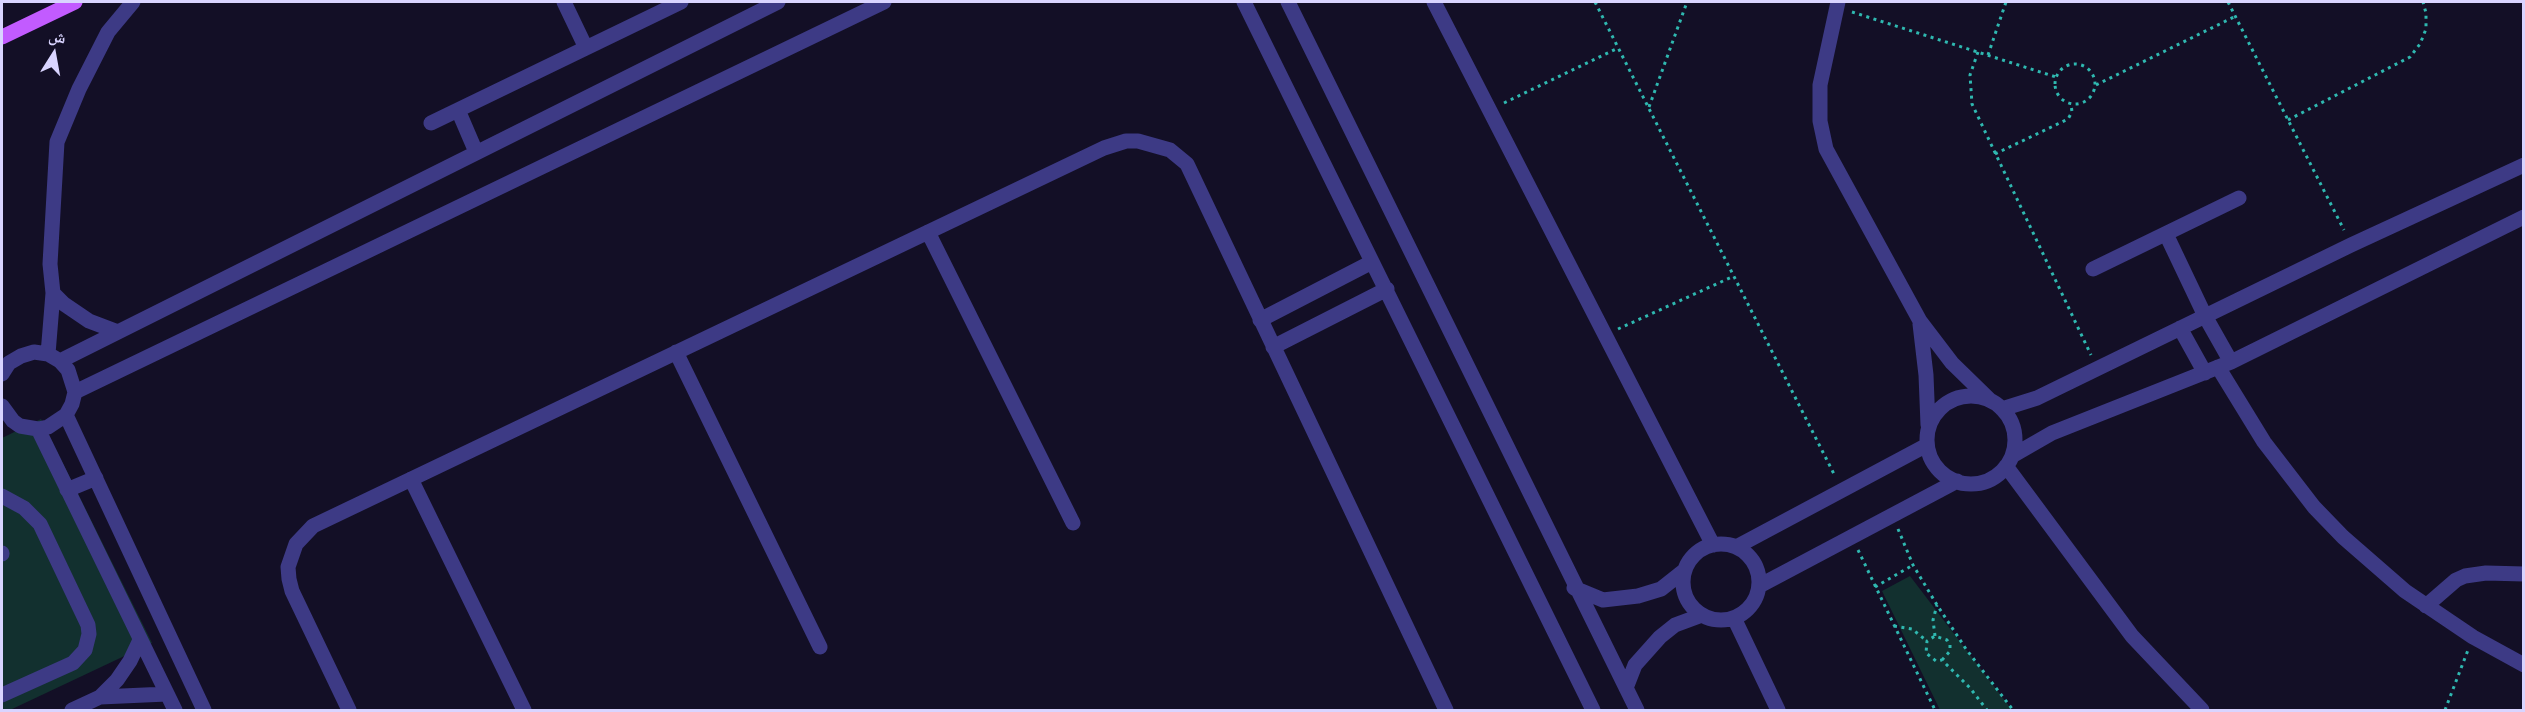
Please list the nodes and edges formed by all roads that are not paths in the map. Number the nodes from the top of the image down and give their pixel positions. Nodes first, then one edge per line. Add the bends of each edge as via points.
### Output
1 (75, 2) edge
2 (133, 2) edge
3 (564, 2) edge
4 (681, 2) edge
5 (778, 2) edge
6 (884, 2) edge
7 (1244, 2) edge
8 (1288, 2) edge
9 (1434, 2) edge
10 (1837, 4) edge
11 (2, 37) edge
12 (586, 48) junction
13 (458, 110) junction
14 (431, 123) dead end
15 (476, 152) junction
16 (2523, 168) edge
17 (2239, 198) dead end
18 (2523, 217) edge
19 (928, 232) junction
20 (2166, 234) junction
21 (1372, 262) junction
22 (2093, 269) dead end
23 (1387, 289) junction
24 (53, 293) junction
25 (2205, 316) junction
26 (1260, 320) junction
27 (1920, 321) junction
28 (2180, 328) junction
29 (118, 332) junction
30 (1273, 347) junction
31 (676, 352) junction
32 (54, 358) junction
33 (2218, 367) junction
34 (2, 374) edge
35 (75, 392) junction
36 (1996, 405) junction
37 (2, 406) edge
38 (66, 415) junction
39 (7, 424) edge
40 (38, 429) junction
41 (1927, 437) junction
42 (2009, 461) junction
43 (96, 478) junction
44 (411, 479) junction
45 (1957, 481) junction
46 (67, 490) junction
47 (2, 496) edge
48 (1073, 523) dead end
49 (1713, 545) junction
50 (1736, 547) junction
51 (1685, 570) junction
52 (2523, 574) edge
53 (1759, 586) junction
54 (1574, 588) junction
55 (2426, 606) junction
56 (1702, 615) junction
57 (1734, 618) junction
58 (140, 640) junction
59 (820, 647) dead end
60 (2523, 665) edge
61 (1626, 688) junction
62 (167, 694) junction
63 (2, 695) edge
64 (100, 697) junction
65 (1440, 708) edge
66 (72, 711) edge
67 (175, 711) edge
68 (204, 711) edge
69 (349, 711) edge
70 (524, 711) edge
71 (1593, 711) edge
72 (1637, 711) edge
73 (1778, 711) edge
74 (2202, 711) edge

1 - 11 main road
2 - 24 street via 108,32 57,142 50,264
3 - 12 street
4 - 12 street
5 - 15 street
6 - 35 street
7 - 21 street
8 - 54 street
9 - 49 street
10 - 27 street via 1820,85 1820,121 1826,149
12 - 13 street
13 - 14 street
13 - 15 street
15 - 29 street
16 - 25 street
17 - 20 street
18 - 33 street
19 - 26 street via 1104,148 1126,141 1150,142 1170,150 1187,164
19 - 31 street
19 - 48 street
20 - 22 street
20 - 25 street
21 - 23 street
21 - 26 street
23 - 30 street
23 - 71 street
24 - 29 street via 82,317
24 - 32 street
25 - 28 street
25 - 33 street
26 - 30 street
27 - 36 street via 1952,363
27 - 41 street
28 - 33 street
28 - 36 street via 2037,398
29 - 32 street
30 - 65 street
31 - 44 street
31 - 59 street
32 - 34 street via 34,352 9,363
32 - 35 street via 68,370
33 - 42 street via 2052,433
33 - 55 street via 2264,442 2314,507 2373,565
35 - 38 street
36 - 41 street via 1975,396 1959,397 1934,415
36 - 42 street via 2014,431
37 - 39 street
38 - 40 street
38 - 43 street
39 - 40 street
40 - 46 street
41 - 45 street via 1936,468
41 - 50 street via 1842,490
42 - 45 street via 1984,482
42 - 74 street via 2132,636
43 - 46 street
43 - 68 street
44 - 69 street via 313,526 303,534 291,555 288,567 292,591
44 - 70 street
45 - 53 street
46 - 58 street
47 - 63 street via 24,508 40,524 89,634 85,650 73,663
49 - 50 street
49 - 51 street via 1696,554
50 - 53 street via 1756,567
51 - 54 street via 1661,589 1638,596 1603,600
51 - 56 street via 1686,596
52 - 55 street via 2465,576
53 - 57 street via 1751,606
54 - 61 street
55 - 60 street
56 - 57 street via 1712,619
56 - 61 street via 1676,625 1660,637 1635,665
57 - 73 street
58 - 62 street
58 - 64 street via 117,680
61 - 72 street
62 - 64 street
62 - 67 street
64 - 66 street

